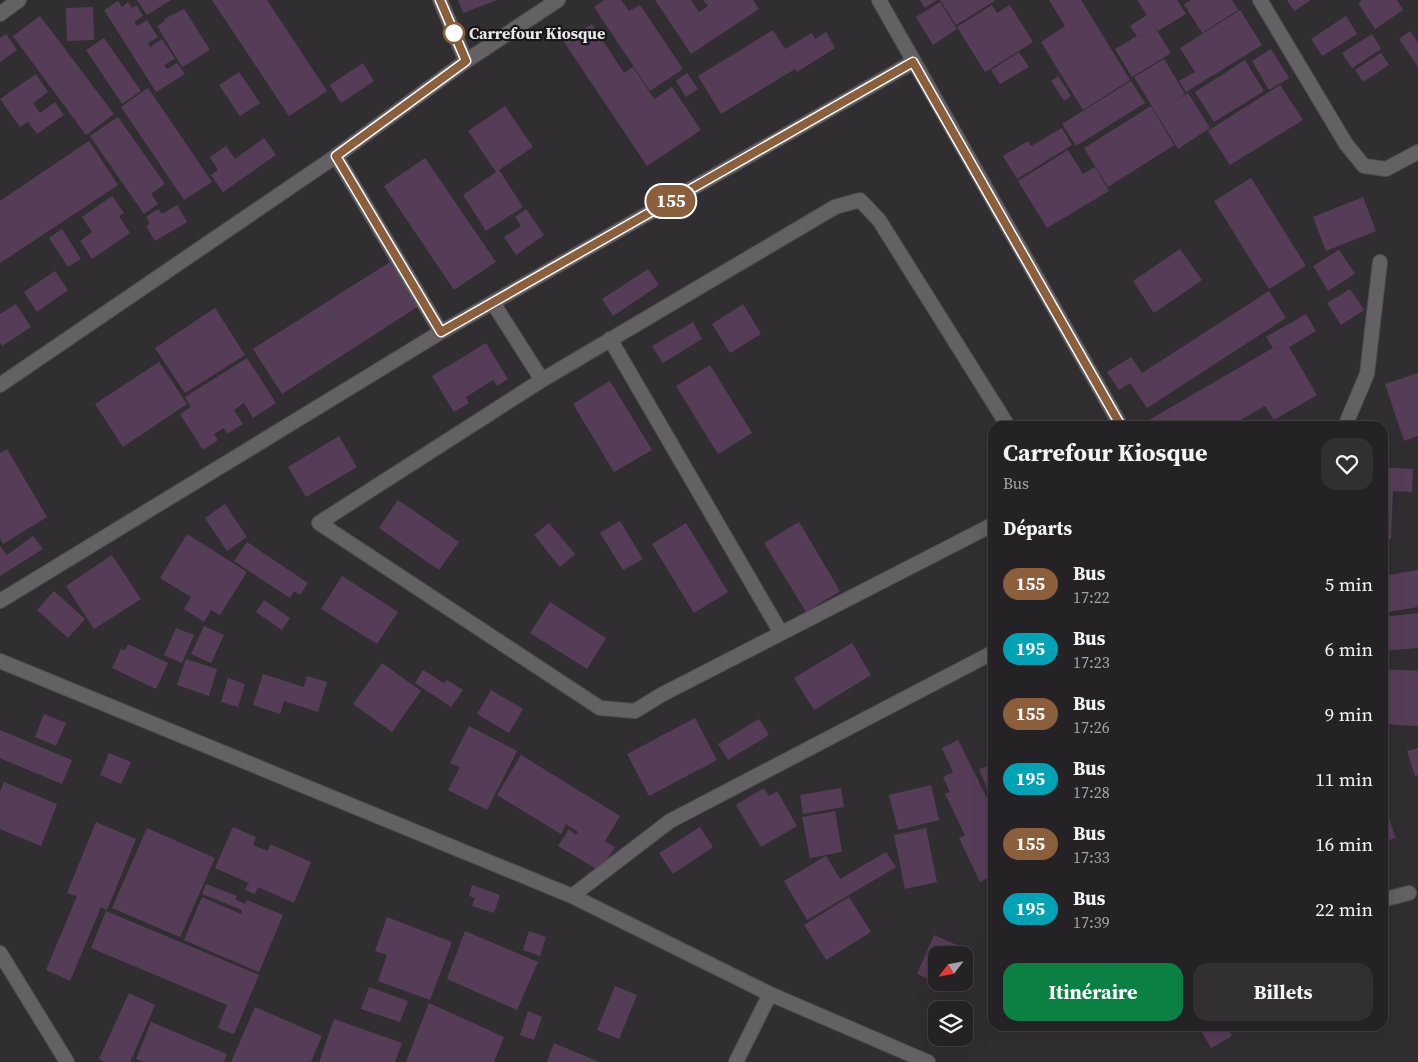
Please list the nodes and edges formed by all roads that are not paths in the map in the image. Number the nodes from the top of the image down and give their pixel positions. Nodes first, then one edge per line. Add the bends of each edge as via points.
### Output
1 (19, 0) edge
2 (440, 0) edge
3 (558, 0) edge
4 (879, 0) edge
5 (1260, 0) edge
6 (0, 14) edge
7 (466, 61) junction
8 (913, 62) junction
9 (1418, 152) edge
10 (336, 156) junction
11 (1380, 262) dead end
12 (493, 303) junction
13 (441, 332) junction
14 (610, 339) junction
15 (542, 380) junction
16 (0, 385) edge
17 (1005, 421) edge
18 (1118, 421) edge
19 (1347, 421) edge
20 (988, 527) edge
21 (0, 601) edge
22 (781, 633) junction
23 (988, 655) edge
24 (0, 660) edge
25 (1409, 893) dead end
26 (572, 896) junction
27 (1388, 898) edge
28 (0, 952) edge
29 (770, 994) junction
30 (67, 1062) edge
31 (736, 1062) edge
32 (928, 1062) edge

1 - 6 street
2 - 7 street
3 - 7 street
4 - 8 street
5 - 9 street via 1346,144 1364,166 1386,169
7 - 10 street
8 - 12 street
8 - 18 street
10 - 13 street
10 - 16 street
11 - 19 street via 1367,374
12 - 13 street
12 - 15 street
13 - 21 street
14 - 15 street
14 - 17 street via 836,207 860,200 879,220
14 - 22 street
15 - 22 street via 319,523 600,708 635,711
20 - 22 street
23 - 26 street via 670,821
24 - 26 street
25 - 27 street
26 - 29 street
28 - 30 street
29 - 31 street
29 - 32 street

